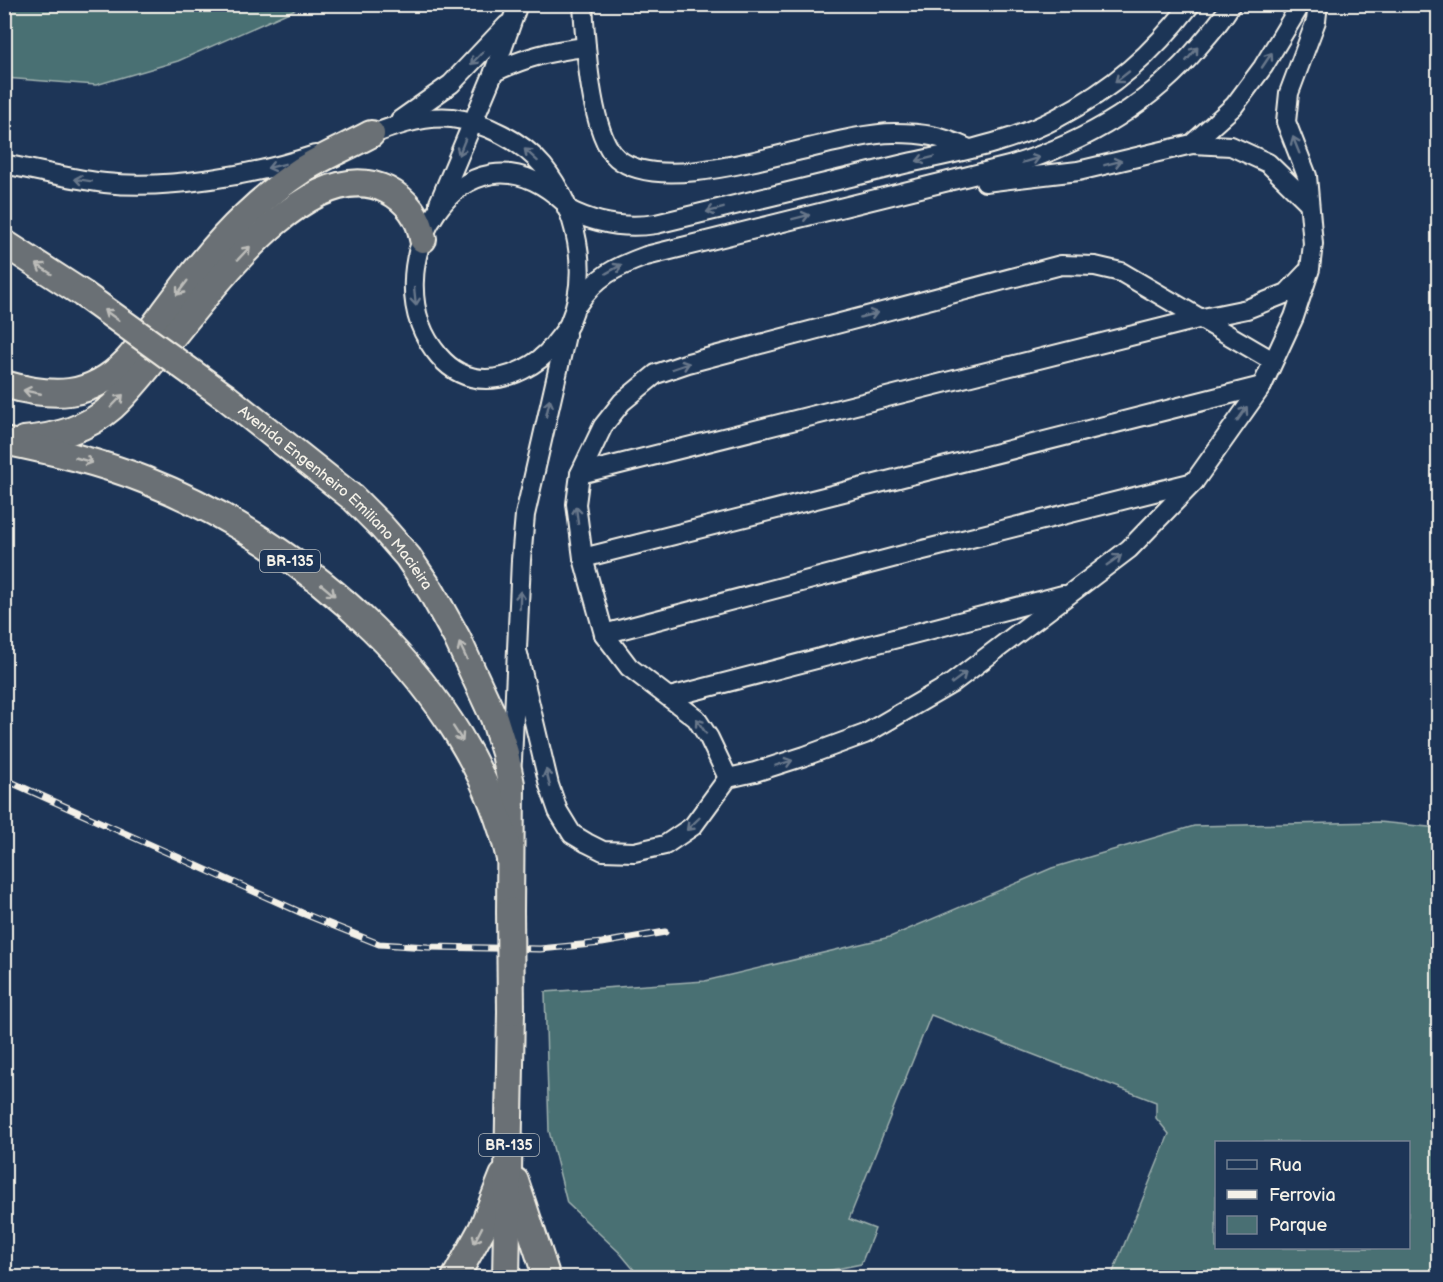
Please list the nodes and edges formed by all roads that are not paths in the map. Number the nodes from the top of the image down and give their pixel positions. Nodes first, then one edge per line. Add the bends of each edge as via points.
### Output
1 (583, 4) edge
2 (1191, 4) edge
3 (1231, 4) edge
4 (1301, 4) edge
5 (1318, 4) edge
6 (516, 9) edge
7 (586, 47) junction
8 (494, 72) junction
9 (472, 122) junction
10 (371, 134) junction
11 (1192, 144) junction
12 (969, 149) junction
13 (4, 155) edge
14 (4, 164) edge
15 (54, 175) junction
16 (909, 191) junction
17 (1308, 202) junction
18 (565, 206) junction
19 (435, 212) junction
20 (423, 239) junction
21 (4, 243) edge
22 (1310, 268) junction
23 (571, 319) junction
24 (1198, 319) junction
25 (1273, 361) junction
26 (4, 384) edge
27 (1262, 386) junction
28 (5, 442) edge
29 (580, 474) junction
30 (1194, 483) junction
31 (583, 558) junction
32 (1072, 592) junction
33 (604, 634) junction
34 (518, 654) junction
35 (670, 696) junction
36 (728, 778) junction
37 (511, 784) junction
38 (510, 859) junction
39 (508, 1161) junction
40 (455, 1278) edge
41 (506, 1278) edge
42 (547, 1278) edge

1 - 7 street
2 -> 12 street via 1141,62 1084,103 1044,124
16 -> 3 street via 1045,155 1118,118 1186,62
11 -> 4 street via 1234,106
17 -> 5 street via 1306,176 1286,122 1289,93 1316,21
6 - 8 street
6 -> 10 street via 496,38 451,84 402,120
7 - 8 street via 527,58
7 - 12 street via 588,78 606,143 617,158 636,168 678,173 891,133 944,138
8 - 9 street
9 - 10 street via 451,118 423,120
18 -> 9 street via 554,182 531,154
9 -> 19 street
10 -> 15 street via 312,156 222,177 143,185
10 -> 26 highway via 303,169 246,215 201,263 127,360 110,375 66,393 32,392
16 -> 11 street via 1078,171
11 - 17 street via 1231,146 1268,163
12 -> 18 street via 637,227 606,224
13 - 15 street
14 - 15 street
23 -> 16 street via 588,288 623,264
17 - 22 street via 1313,244
18 - 19 street via 533,179 502,173 487,175 459,188
18 - 23 street via 580,262
19 - 20 street
20 -> 23 street via 414,272 418,314 431,347 460,373 490,379 522,370 549,351
28 -> 20 highway via 69,432 113,406 245,252 271,226 316,194 361,183 385,189 408,207 419,222
37 -> 21 highway, Avenida Engenheiro Emiliano Macieira / BR-135, bridge via 494,718 457,638 408,557 353,498 226,398 83,294
22 - 24 street via 1287,293 1247,309
22 - 25 street via 1294,317
34 -> 23 street via 525,515
24 - 25 street
24 - 29 street
29 -> 24 street via 603,426 622,402 656,374 1061,265 1121,272
25 - 27 street
30 -> 27 street
27 - 31 street
28 -> 38 highway, Avenida Engenheiro Emiliano Macieira / BR-135 via 83,459 193,501 249,531 324,586 379,634 460,735 490,794
31 -> 29 street via 576,504
32 -> 30 street via 1129,549
30 - 33 street
31 - 33 street
32 - 35 street
36 -> 32 street via 865,734 951,684
33 - 35 street via 628,667
36 -> 34 street via 693,826 665,846 634,852 603,851 587,843 572,834 558,811
34 - 37 street
36 -> 35 street via 696,718
37 - 38 highway, Avenida Engenheiro Emiliano Macieira / BR-135
38 - 39 highway, Avenida Engenheiro Emiliano Macieira / BR-135, bridge
39 -> 40 highway via 482,1229
39 - 41 highway, Avenida Engenheiro Emiliano Macieira / BR-135
39 - 42 highway

